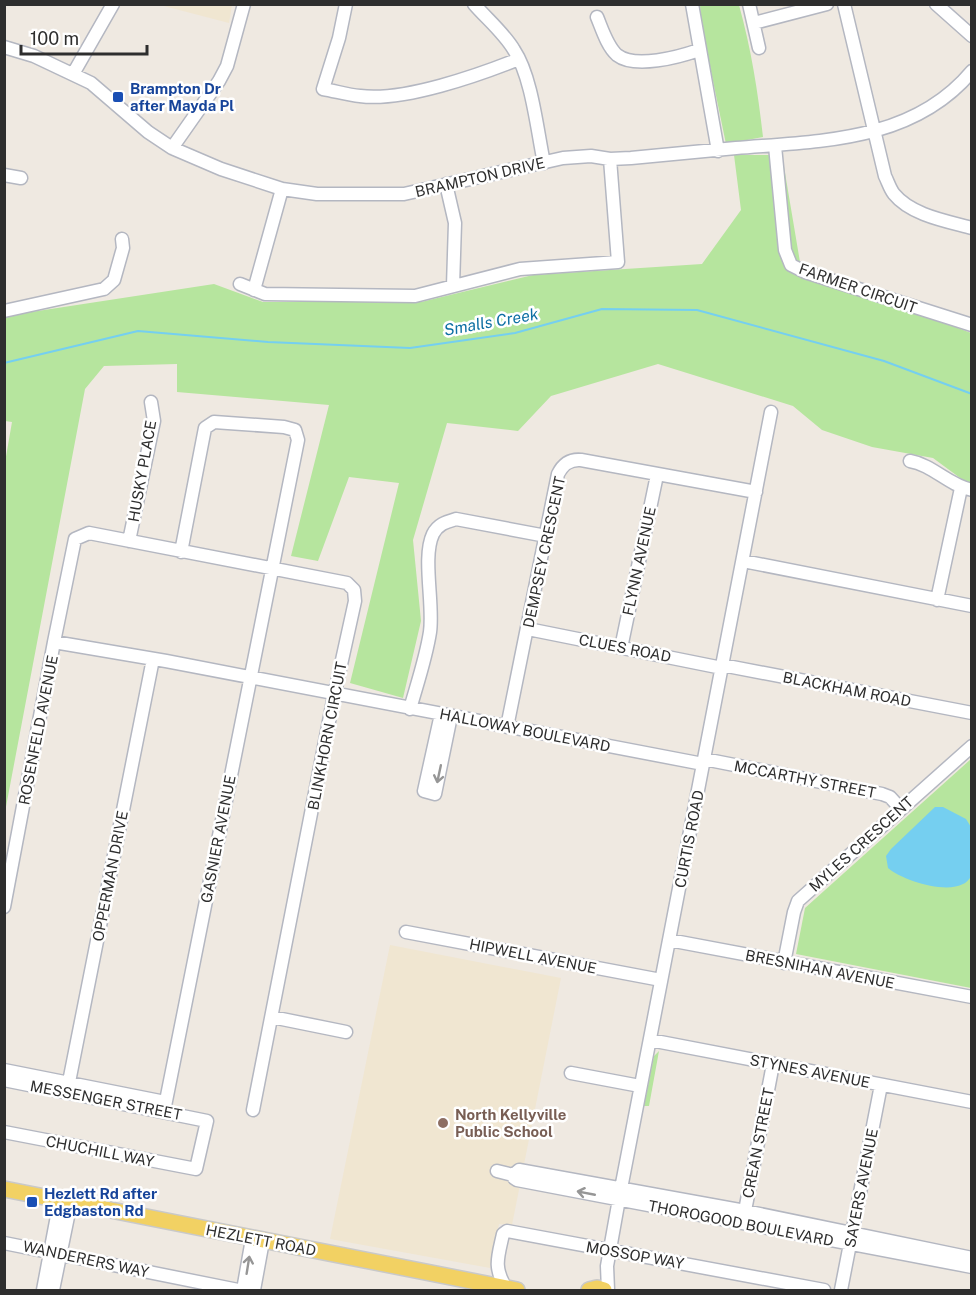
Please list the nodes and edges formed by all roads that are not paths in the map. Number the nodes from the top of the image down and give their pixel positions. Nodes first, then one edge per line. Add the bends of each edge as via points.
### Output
1 (112, 4) edge
2 (244, 4) edge
3 (346, 4) edge
4 (474, 4) edge
5 (692, 4) edge
6 (749, 4) edge
7 (827, 4) edge
8 (844, 4) edge
9 (936, 4) edge
10 (597, 17) dead end
11 (753, 23) junction
12 (972, 36) edge
13 (4, 46) edge
14 (759, 48) dead end
15 (699, 50) junction
16 (519, 59) junction
17 (972, 71) edge
18 (73, 74) junction
19 (875, 131) junction
20 (775, 146) junction
21 (172, 148) junction
22 (718, 151) junction
23 (610, 159) junction
24 (544, 163) junction
25 (4, 175) edge
26 (21, 178) dead end
27 (446, 184) junction
28 (282, 189) junction
29 (972, 228) edge
30 (122, 239) dead end
31 (240, 284) dead end
32 (453, 286) junction
33 (254, 290) junction
34 (4, 311) edge
35 (972, 325) edge
36 (151, 402) dead end
37 (771, 412) dead end
38 (910, 461) dead end
39 (657, 475) junction
40 (966, 489) edge
41 (756, 492) junction
42 (546, 536) junction
43 (129, 541) junction
44 (181, 552) junction
45 (743, 561) junction
46 (271, 567) junction
47 (937, 600) junction
48 (972, 606) edge
49 (528, 629) junction
50 (54, 642) junction
51 (621, 648) junction
52 (153, 659) junction
53 (722, 666) junction
54 (250, 678) junction
55 (340, 695) junction
56 (410, 709) junction
57 (972, 713) edge
58 (446, 715) junction
59 (507, 726) junction
60 (972, 746) edge
61 (704, 761) junction
62 (900, 808) junction
63 (8, 863) edge
64 (4, 907) edge
65 (406, 932) dead end
66 (669, 940) junction
67 (784, 963) junction
68 (661, 980) junction
69 (972, 997) edge
70 (272, 1017) junction
71 (346, 1032) dead end
72 (650, 1040) junction
73 (773, 1064) junction
74 (4, 1070) edge
75 (571, 1073) dead end
76 (4, 1080) edge
77 (881, 1085) junction
78 (640, 1086) junction
79 (68, 1087) junction
80 (972, 1101) edge
81 (165, 1106) junction
82 (253, 1110) dead end
83 (4, 1132) edge
84 (196, 1169) joint
85 (497, 1171) dead end
86 (4, 1189) edge
87 (620, 1194) junction
88 (65, 1201) junction
89 (744, 1217) junction
90 (851, 1239) junction
91 (258, 1240) junction
92 (4, 1243) edge
93 (610, 1249) junction
94 (55, 1253) junction
95 (972, 1258) edge
96 (607, 1266) junction
97 (972, 1267) edge
98 (512, 1289) edge
99 (43, 1290) edge
100 (53, 1290) edge
101 (238, 1290) edge
102 (243, 1290) edge
103 (254, 1290) edge
104 (589, 1290) edge
105 (606, 1290) edge
106 (824, 1290) edge
107 (841, 1290) edge

1 - 18 street
2 - 21 street via 219,81
3 - 16 street via 323,89 362,97 405,94 482,74
4 - 16 street via 509,42
5 - 15 street
6 - 11 street
7 - 11 street
8 - 19 street
9 - 12 street
10 - 15 street via 609,45 627,60 679,57
11 - 14 street
13 - 18 street, BRAMPTON DRIVE
15 - 22 street
16 - 24 street
17 - 19 street, BRAMPTON DRIVE via 939,103
18 - 21 street, BRAMPTON DRIVE via 99,89
19 - 20 street, BRAMPTON DRIVE via 850,138
19 - 29 street via 893,193 906,205
20 - 22 street, BRAMPTON DRIVE
20 - 35 street, FARMER CIRCUIT via 785,250 791,265
21 - 28 street, BRAMPTON DRIVE
22 - 23 street, BRAMPTON DRIVE
23 - 24 street, BRAMPTON DRIVE via 591,156
23 - 32 street via 618,262 520,269
24 - 27 street, BRAMPTON DRIVE
25 - 26 street
27 - 28 street, BRAMPTON DRIVE via 404,194 317,194
27 - 32 street via 455,223
28 - 33 street
30 - 34 street via 114,280 104,289
31 - 33 street
32 - 33 street via 415,296 274,295
36 - 43 street, HUSKY PLACE via 154,421
37 - 41 street, CURTIS ROAD
38 - 40 street
39 - 41 street, DEMPSEY CRESCENT
39 - 42 street, DEMPSEY CRESCENT via 581,460 569,462 558,474
39 - 51 street, FLYNN AVENUE
40 - 47 street
41 - 45 street, CURTIS ROAD
42 - 49 street, DEMPSEY CRESCENT
42 - 56 street via 456,519 443,523 434,532 429,563 430,631
43 - 44 street, BLINKHORN CIRCUIT
43 - 50 street, BLINKHORN CIRCUIT via 89,533 75,539
44 - 46 street, BLINKHORN CIRCUIT
44 - 46 street, GASNIER AVENUE via 205,428 214,422 284,427 295,430 298,440
45 - 47 street
45 - 53 street, CURTIS ROAD
46 - 54 street, GASNIER AVENUE
46 - 55 street, BLINKHORN CIRCUIT via 347,583 354,590
47 - 48 street
49 - 51 street, CLUES ROAD
49 - 59 street, DEMPSEY CRESCENT
50 - 52 street, ROSENFELD AVENUE
50 - 63 street, ROSENFELD AVENUE
51 - 53 street, CLUES ROAD
52 - 54 street, ROSENFELD AVENUE
52 - 79 street, OPPERMAN DRIVE
53 - 57 street, BLACKHAM ROAD
53 - 61 street, CURTIS ROAD
54 - 55 street, ROSENFELD AVENUE
54 - 81 street, GASNIER AVENUE
55 - 56 street, HALLOWAY BOULEVARD
55 - 70 street, BLINKHORN CIRCUIT
56 - 58 street, HALLOWAY BOULEVARD
58 -> 58 street via 435,794 424,791
58 - 59 street, HALLOWAY BOULEVARD
59 - 61 street, HALLOWAY BOULEVARD
60 - 62 street, MYLES CRESCENT
61 - 62 street, MCCARTHY STREET via 882,794
61 - 66 street, CURTIS ROAD
62 - 67 street, MYLES CRESCENT via 798,901
63 - 64 street, ROSENFELD AVENUE
65 - 68 street, HIPWELL AVENUE
66 - 67 street, BRESNIHAN AVENUE
66 - 68 street, CURTIS ROAD
67 - 69 street, BRESNIHAN AVENUE
68 - 72 street, CURTIS ROAD
70 - 71 street
70 - 82 street, BLINKHORN CIRCUIT
72 - 73 street, STYNES AVENUE
72 - 78 street, CURTIS ROAD
73 - 77 street, STYNES AVENUE
73 - 89 street, CREAN STREET
74 - 79 street, MESSENGER STREET
75 - 78 street
76 - 79 street, MESSENGER STREET
77 - 80 street, STYNES AVENUE
77 - 90 street, SAYERS AVENUE
78 - 87 street, CURTIS ROAD
79 - 81 street, MESSENGER STREET
81 - 84 street, MESSENGER STREET via 207,1121
83 - 84 street, CHUCHILL WAY
85 - 87 street, THOROGOOD BOULEVARD via 513,1174 517,1180
86 - 88 main road, HEZLETT ROAD
87 - 89 street, THOROGOOD BOULEVARD
87 - 93 street, CURTIS ROAD
88 - 91 main road, HEZLETT ROAD
88 - 94 street
89 - 90 street, THOROGOOD BOULEVARD
90 - 95 street, THOROGOOD BOULEVARD
90 - 97 street, THOROGOOD BOULEVARD
90 - 107 street, SAYERS AVENUE
91 - 98 main road, HEZLETT ROAD
102 -> 91 street
91 - 103 street
92 - 94 street, WANDERERS WAY
93 - 96 street, CURTIS ROAD
93 - 98 street, MOSSOP WAY via 507,1231 502,1237 498,1271
93 - 106 street, MOSSOP WAY
94 - 99 street
94 - 100 street
94 - 101 street, WANDERERS WAY
96 - 104 street, CURTIS ROAD
96 - 105 street, CURTIS ROAD
104 - 105 main road

